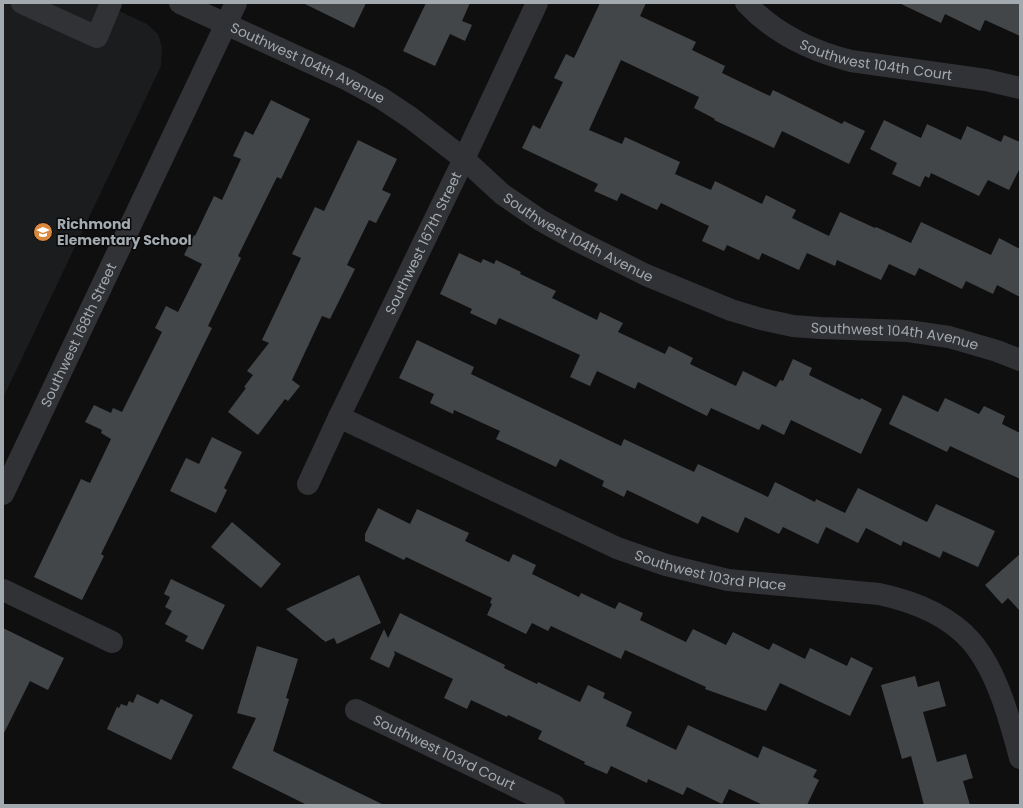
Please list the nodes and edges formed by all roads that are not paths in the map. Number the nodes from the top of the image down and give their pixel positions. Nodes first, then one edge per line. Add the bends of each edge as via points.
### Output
1 (22, 3) edge
2 (111, 3) edge
3 (180, 3) edge
4 (236, 3) edge
5 (537, 3) edge
6 (746, 3) edge
7 (226, 25) junction
8 (1020, 88) edge
9 (464, 159) junction
10 (1020, 360) edge
11 (339, 417) junction
12 (308, 484) dead end
13 (3, 494) edge
14 (3, 590) edge
15 (112, 642) dead end
16 (356, 710) dead end
17 (1020, 758) edge
18 (554, 805) edge

1 - 2 street via 97,37
3 - 7 street, Southwest 104th Avenue
4 - 7 street, Southwest 168th Street
5 - 9 street, Southwest 167th Street
6 - 8 street, Southwest 104th Court via 753,11 797,42 830,55 851,61 986,80
7 - 9 street, Southwest 104th Avenue via 361,87 411,118
7 - 13 street, Southwest 168th Street
9 - 10 street, Southwest 104th Avenue via 502,194 540,220 646,275 731,310 793,326 908,331 949,337
9 - 11 street, Southwest 167th Street
11 - 12 street, Southwest 167th Street
11 - 17 street, Southwest 103rd Place via 612,546 666,565 728,580 880,594 902,599 937,614 960,629 989,667 1014,734
14 - 15 street
16 - 18 street, Southwest 103rd Court

